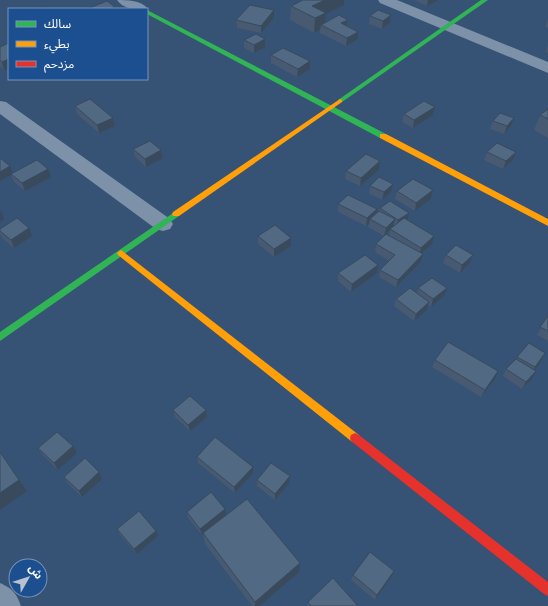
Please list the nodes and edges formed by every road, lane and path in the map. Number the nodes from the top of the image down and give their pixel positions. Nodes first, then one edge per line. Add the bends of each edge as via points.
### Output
1 (124, 0) edge
2 (385, 0) edge
3 (485, 0) edge
4 (139, 8) edge
5 (148, 13) edge
6 (447, 26) junction
7 (548, 68) edge
8 (0, 106) edge
9 (329, 108) junction
10 (548, 223) edge
11 (163, 224) junction
12 (121, 253) junction
13 (0, 337) edge
14 (548, 590) edge
15 (0, 598) edge
16 (6, 606) edge

1 - 4 street
2 - 6 street
3 - 6 street
5 - 9 street
6 - 7 street
6 - 9 street
8 - 11 street
9 - 10 street
9 - 11 street
11 - 12 street
12 - 13 street
12 - 14 street
15 - 16 street

